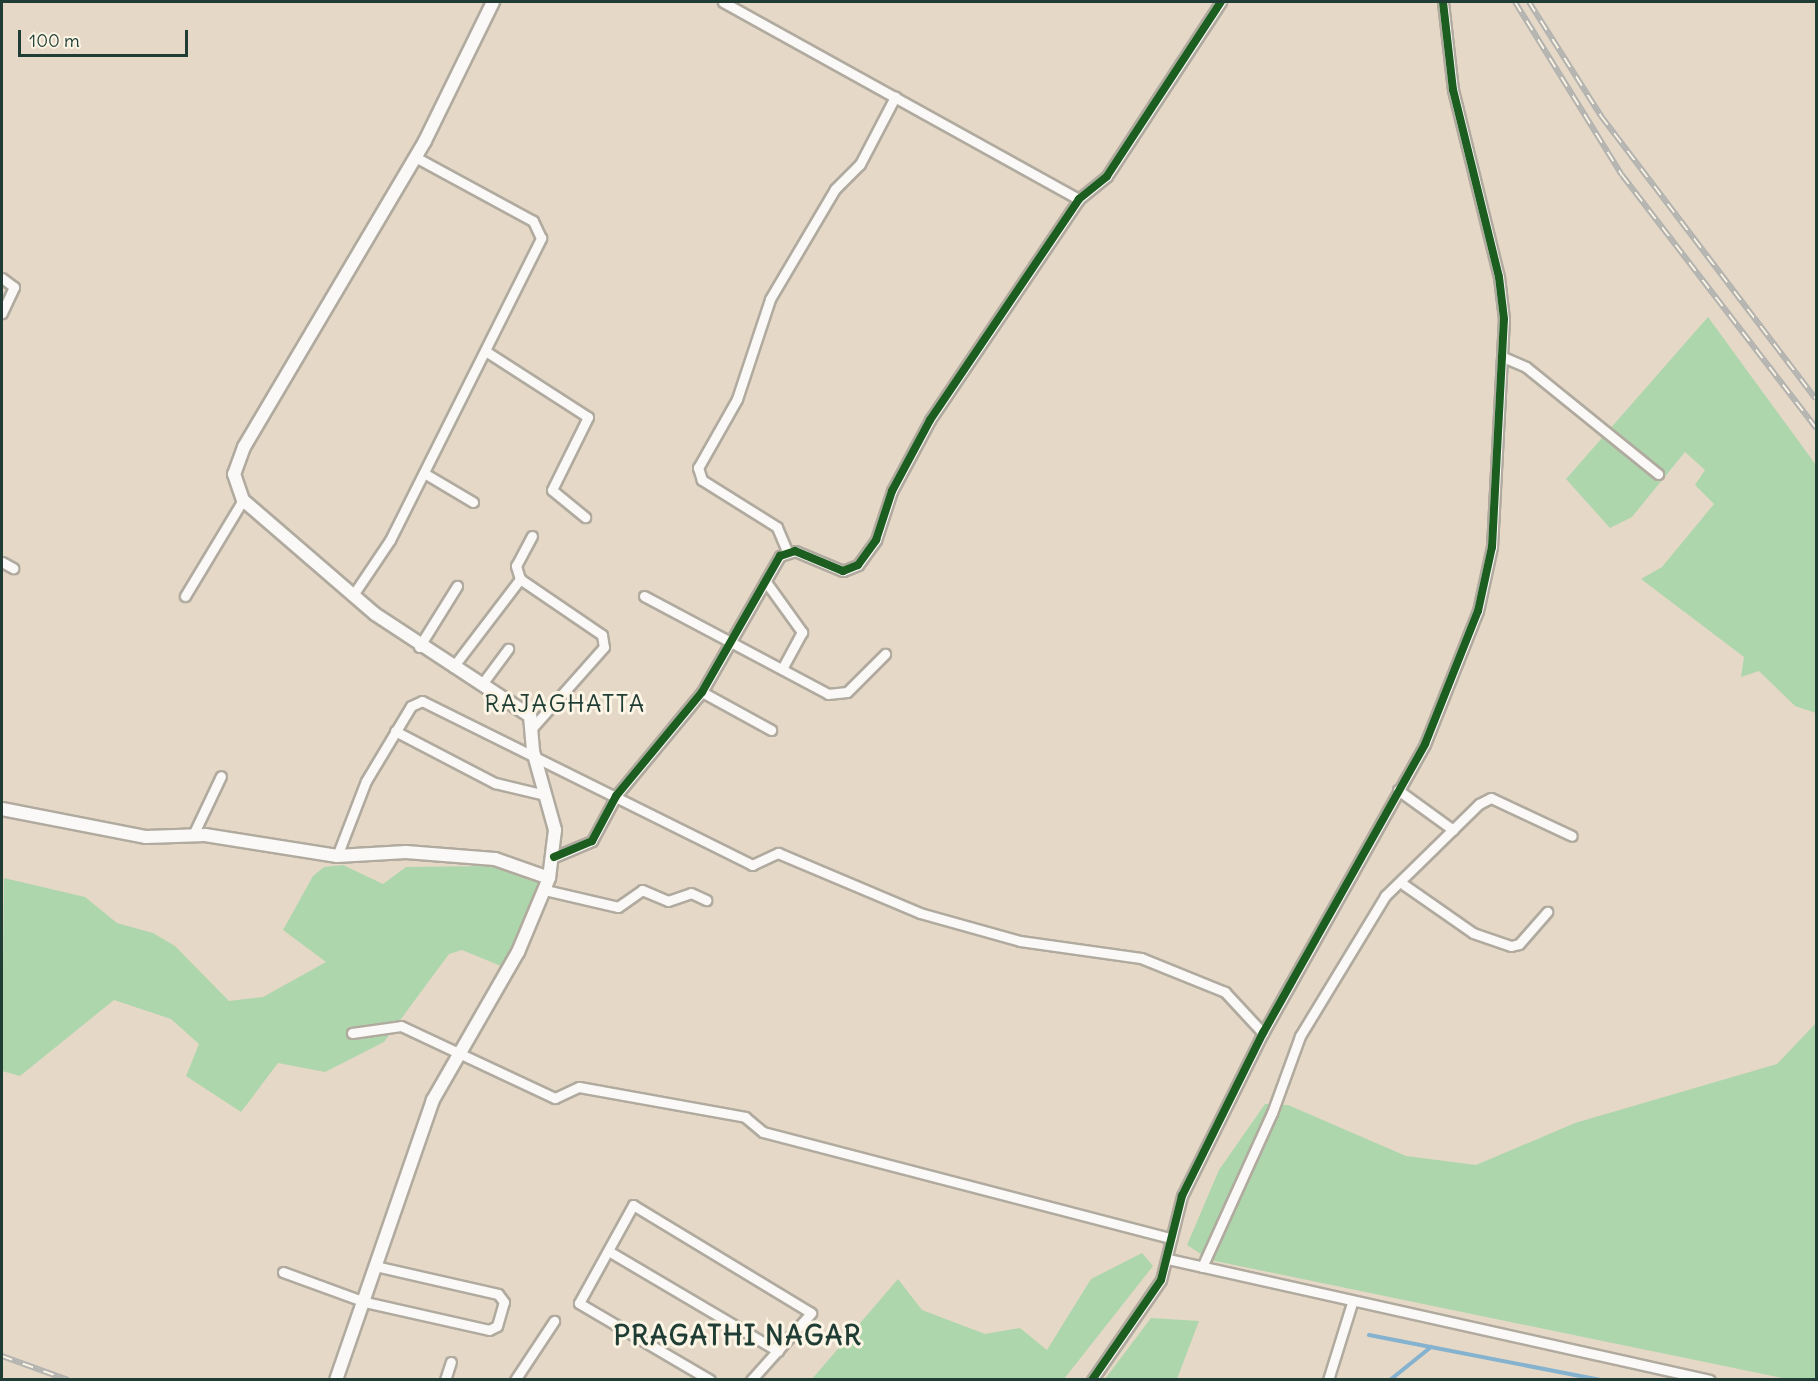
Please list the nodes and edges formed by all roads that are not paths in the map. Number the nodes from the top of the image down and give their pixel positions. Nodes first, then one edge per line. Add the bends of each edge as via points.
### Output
1 (493, 2) edge
2 (723, 2) edge
3 (1221, 2) edge
4 (1443, 2) edge
5 (895, 97) junction
6 (416, 157) junction
7 (1079, 199) junction
8 (2, 278) edge
9 (2, 313) edge
10 (487, 352) junction
11 (1503, 357) junction
12 (424, 472) junction
13 (1658, 474) dead end
14 (243, 500) junction
15 (473, 502) dead end
16 (585, 518) dead end
17 (532, 536) dead end
18 (787, 551) junction
19 (2, 562) edge
20 (13, 568) dead end
21 (520, 579) junction
22 (766, 582) junction
23 (457, 586) dead end
24 (353, 595) junction
25 (185, 596) dead end
26 (644, 596) dead end
27 (732, 644) junction
28 (419, 647) junction
29 (508, 649) dead end
30 (885, 654) dead end
31 (453, 668) junction
32 (782, 669) junction
33 (482, 684) junction
34 (702, 692) junction
35 (532, 728) junction
36 (771, 730) dead end
37 (395, 732) junction
38 (533, 752) junction
39 (220, 776) dead end
40 (1398, 790) junction
41 (545, 795) junction
42 (616, 796) junction
43 (2, 809) edge
44 (1453, 830) junction
45 (193, 835) junction
46 (1572, 836) dead end
47 (337, 856) junction
48 (554, 857) junction
49 (549, 878) junction
50 (1400, 882) junction
51 (545, 890) junction
52 (706, 900) dead end
53 (1547, 912) dead end
54 (1263, 1033) junction
55 (352, 1034) dead end
56 (456, 1053) junction
57 (1171, 1238) junction
58 (610, 1252) junction
59 (1168, 1260) junction
60 (379, 1267) junction
61 (1202, 1267) junction
62 (283, 1272) dead end
63 (365, 1302) junction
64 (1352, 1303) junction
65 (554, 1321) dead end
66 (778, 1351) junction
67 (452, 1362) dead end
68 (336, 1380) edge
69 (445, 1380) edge
70 (515, 1380) edge
71 (710, 1380) edge
72 (751, 1380) edge
73 (1092, 1380) edge
74 (1328, 1380) edge
75 (1710, 1380) edge

1 - 6 street
2 - 5 street
3 - 7 street via 1107,176
4 - 11 street via 1453,90 1499,277
5 - 7 street
5 - 18 street via 860,164 835,189 770,299 737,399 698,468 702,480 777,527
6 - 10 street via 541,228
6 - 14 street via 244,447 234,474
7 - 18 street via 930,420 892,491 876,540 858,565 843,571
8 - 9 street via 14,287
10 - 12 street
10 - 16 street via 588,417 552,490
11 - 13 street via 1526,367
11 - 40 street via 1492,547 1478,611 1442,711
12 - 15 street
12 - 24 street via 390,540
14 - 24 street
14 - 25 street
17 - 21 street via 516,566
18 - 22 street
19 - 20 street
21 - 31 street
21 - 35 street via 606,641
22 - 27 street
22 - 32 street via 802,632
23 - 28 street
24 - 28 street
26 - 27 street
27 - 32 street
27 - 34 street
28 - 31 street
29 - 33 street
30 - 32 street via 838,696
31 - 33 street
33 - 35 street via 520,705 530,716
34 - 36 street
34 - 42 street
35 - 38 street
37 - 38 street via 411,706 422,701
37 - 41 street via 495,783
37 - 47 street via 359,796
38 - 41 street
38 - 42 street
39 - 45 street
40 - 44 street
40 - 54 street
41 - 48 street via 555,830
42 - 48 street via 588,844
42 - 54 street via 752,865 778,853 920,913 1020,941 1141,958 1225,992
43 - 45 street via 146,837
44 - 46 street via 1491,798
44 - 50 street
45 - 47 street
47 - 49 street via 406,852 495,859
48 - 49 street
49 - 51 street
50 - 53 street via 1473,933 1511,946 1520,944
50 - 61 street via 1378,905 1300,1036 1272,1113
51 - 52 street via 618,907 642,890 668,901 691,893
51 - 56 street via 518,952
54 - 57 street via 1182,1197
55 - 56 street via 390,1024
56 - 57 street via 483,1060 555,1098 579,1087 745,1117 764,1132
56 - 60 street via 432,1100
57 - 59 street
58 - 66 street
58 - 66 street via 633,1205 812,1313
58 - 71 street via 579,1303
59 - 61 street
59 - 73 street via 1145,1306
60 - 63 street
60 - 63 street via 498,1294 504,1302 497,1326 489,1330
61 - 64 street
62 - 63 street
63 - 68 street
64 - 74 street
64 - 75 street
65 - 70 street
66 - 72 street
67 - 69 street

